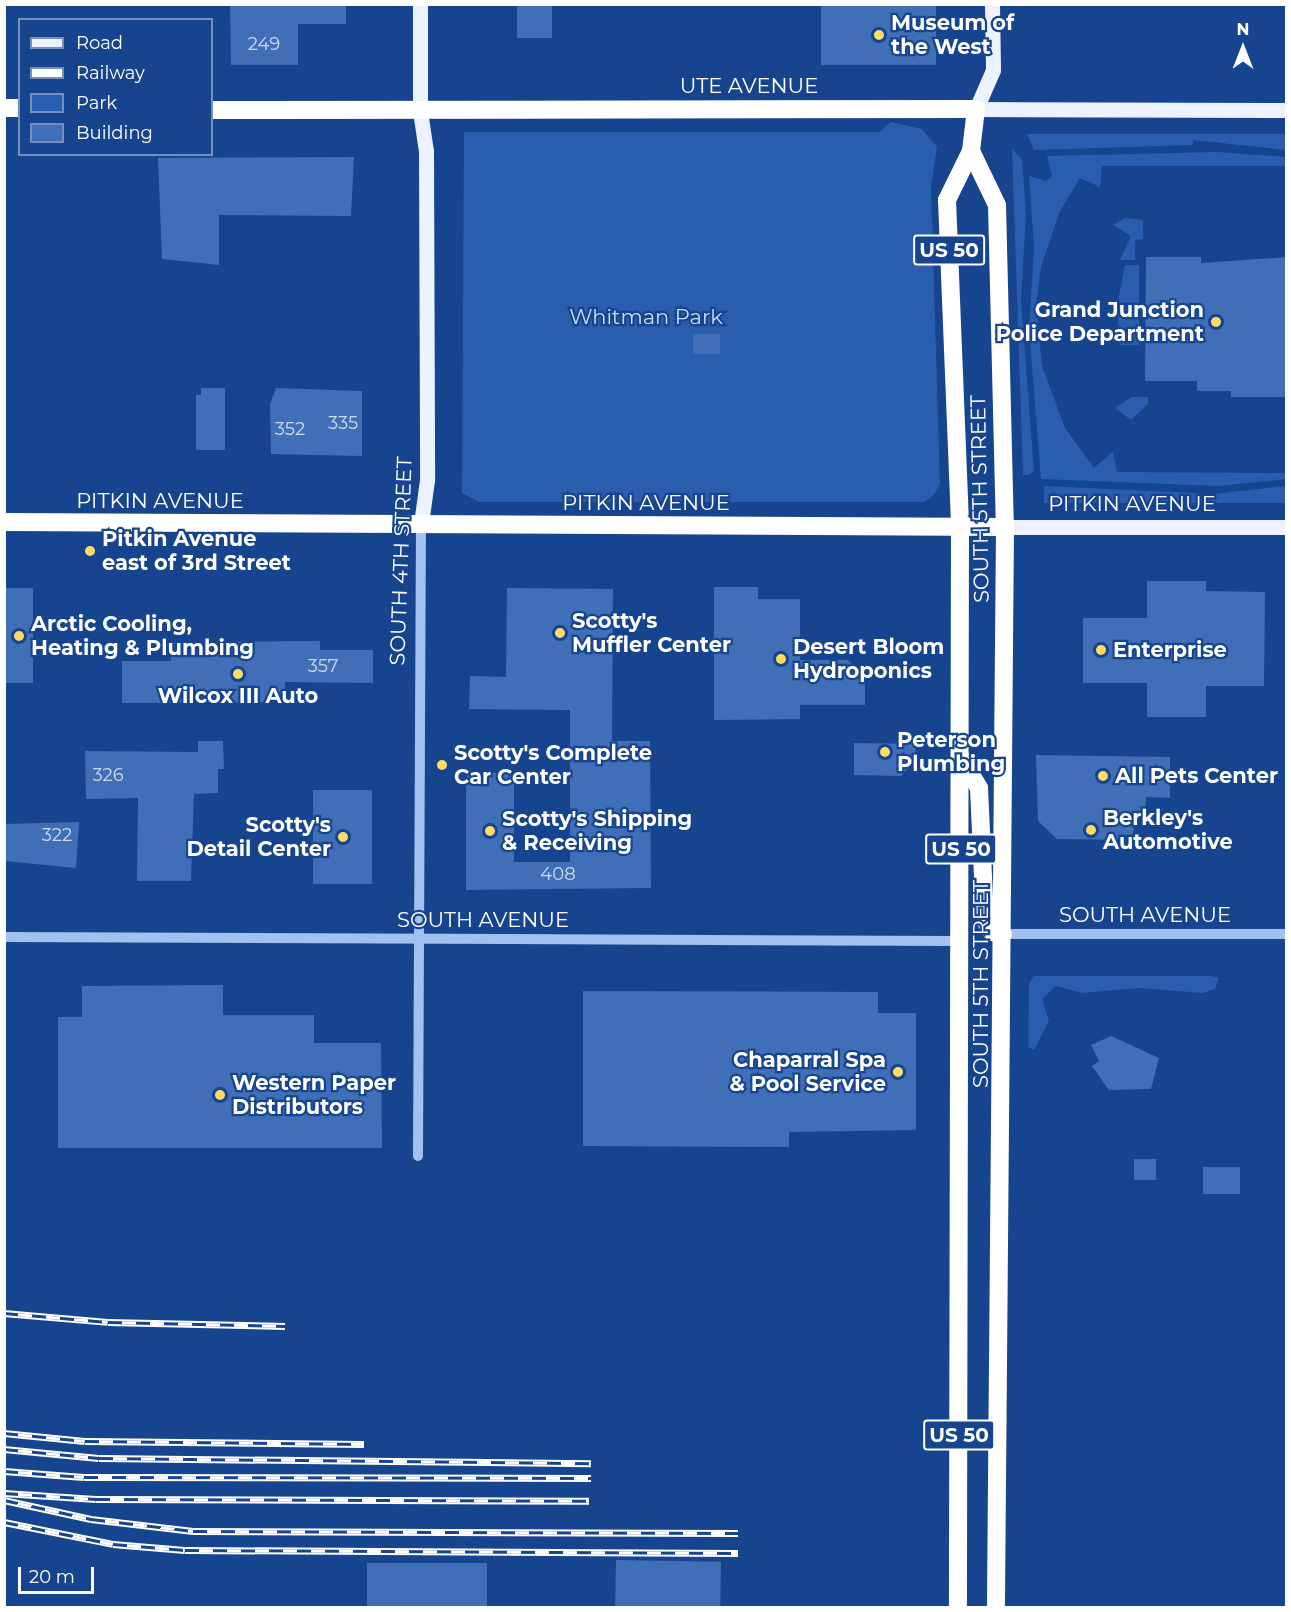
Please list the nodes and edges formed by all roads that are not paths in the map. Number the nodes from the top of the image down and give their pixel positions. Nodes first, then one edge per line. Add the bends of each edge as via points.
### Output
1 (420, 4) edge
2 (992, 4) edge
3 (976, 109) junction
4 (213, 110) edge
5 (1287, 110) edge
6 (420, 111) junction
7 (971, 151) junction
8 (4, 522) edge
9 (421, 525) junction
10 (960, 526) junction
11 (1005, 527) junction
12 (1287, 527) edge
13 (961, 757) junction
14 (1003, 934) junction
15 (1287, 934) edge
16 (4, 937) edge
17 (418, 939) junction
18 (960, 941) junction
19 (418, 1156) dead end
20 (958, 1608) edge
21 (996, 1608) edge

1 - 6 main road, SOUTH 4TH STREET
2 - 3 main road, SOUTH 5TH STREET via 993,70
3 - 5 main road, UTE AVENUE
3 - 6 highway, UTE AVENUE
3 - 7 highway, SOUTH 5TH STREET / US 50
4 - 6 highway, UTE AVENUE
6 - 9 main road, SOUTH 4TH STREET via 426,187 427,480
7 - 10 highway, SOUTH 5TH STREET / US 50 via 947,200
7 - 11 highway, SOUTH 5TH STREET / US 50 via 997,205
8 - 9 highway, PITKIN AVENUE
9 - 10 highway, PITKIN AVENUE
9 - 17 street, SOUTH 4TH STREET
10 - 11 highway, PITKIN AVENUE
10 - 13 highway, SOUTH 5TH STREET / US 50
11 - 12 main road, PITKIN AVENUE
11 - 14 highway, SOUTH 5TH STREET / US 50
13 - 14 highway via 979,788 985,920 992,932
13 - 18 highway, SOUTH 5TH STREET / US 50
14 - 15 street, SOUTH AVENUE
14 - 21 highway, SOUTH 5TH STREET / US 50
16 - 17 street, SOUTH AVENUE
17 - 18 street, SOUTH AVENUE
17 - 19 street, SOUTH 4TH STREET
18 - 20 highway, SOUTH 5TH STREET / US 50

